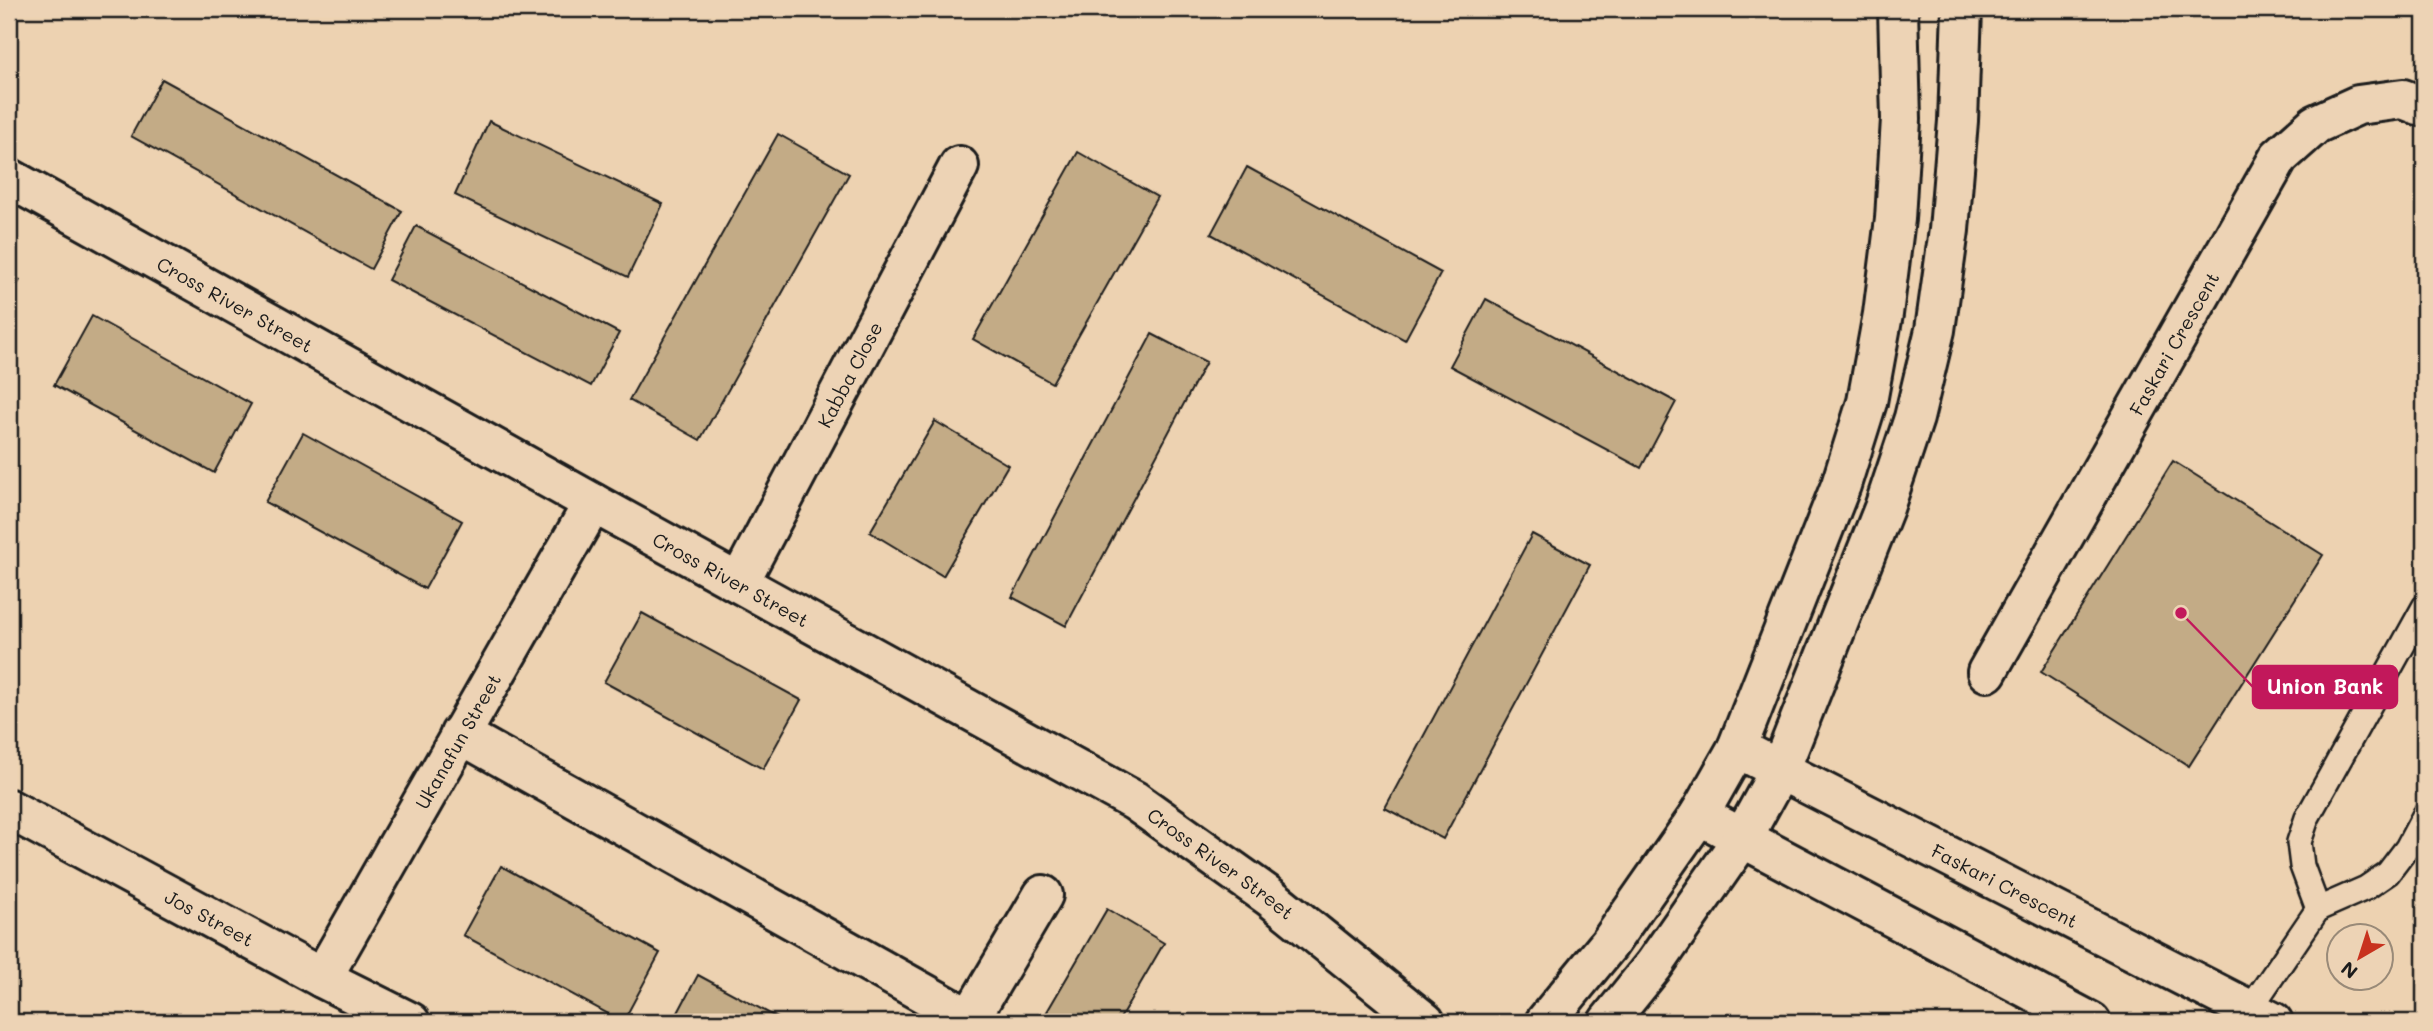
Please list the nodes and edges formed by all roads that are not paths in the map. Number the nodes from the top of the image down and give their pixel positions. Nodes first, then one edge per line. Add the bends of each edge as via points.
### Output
1 (1898, 9) edge
2 (1962, 9) edge
3 (2424, 107) edge
4 (959, 166) dead end
5 (9, 178) edge
6 (593, 503) junction
7 (739, 583) junction
8 (2424, 607) edge
9 (1987, 672) dead end
10 (460, 734) junction
11 (1737, 748) junction
12 (1780, 770) junction
13 (9, 809) edge
14 (1699, 815) junction
15 (2424, 816) edge
16 (1743, 837) junction
17 (1043, 895) dead end
18 (2318, 909) junction
19 (322, 978) junction
20 (2254, 1018) edge
21 (969, 1021) edge
22 (410, 1022) edge
23 (1425, 1022) edge
24 (1545, 1022) edge
25 (1608, 1022) edge
26 (2091, 1022) edge

1 - 11 street via 1901,118 1895,219 1867,402 1841,485
2 - 12 street via 1949,230 1935,330 1914,418 1884,508
3 - 9 street, Faskari Crescent via 2403,99 2358,105 2316,124 2279,157
4 - 7 street, Kabba Close
5 - 6 street, Cross River Street
6 - 7 street, Cross River Street
6 - 10 street, Ukanafun Street
7 - 23 street, Cross River Street via 1135,801 1270,897
8 - 18 lane via 2307,818 2300,854
10 - 19 street, Ukanafun Street
10 - 21 street
11 - 12 street, Faskari Crescent
11 - 14 street
12 - 16 street
12 - 20 street, Faskari Crescent
13 - 19 street, Jos Street
14 - 16 street
14 - 24 street via 1609,944
15 - 18 lane via 2388,873
16 - 25 street via 1654,965
16 - 26 street
17 - 21 street
18 - 20 lane
19 - 22 street, Jos Street

